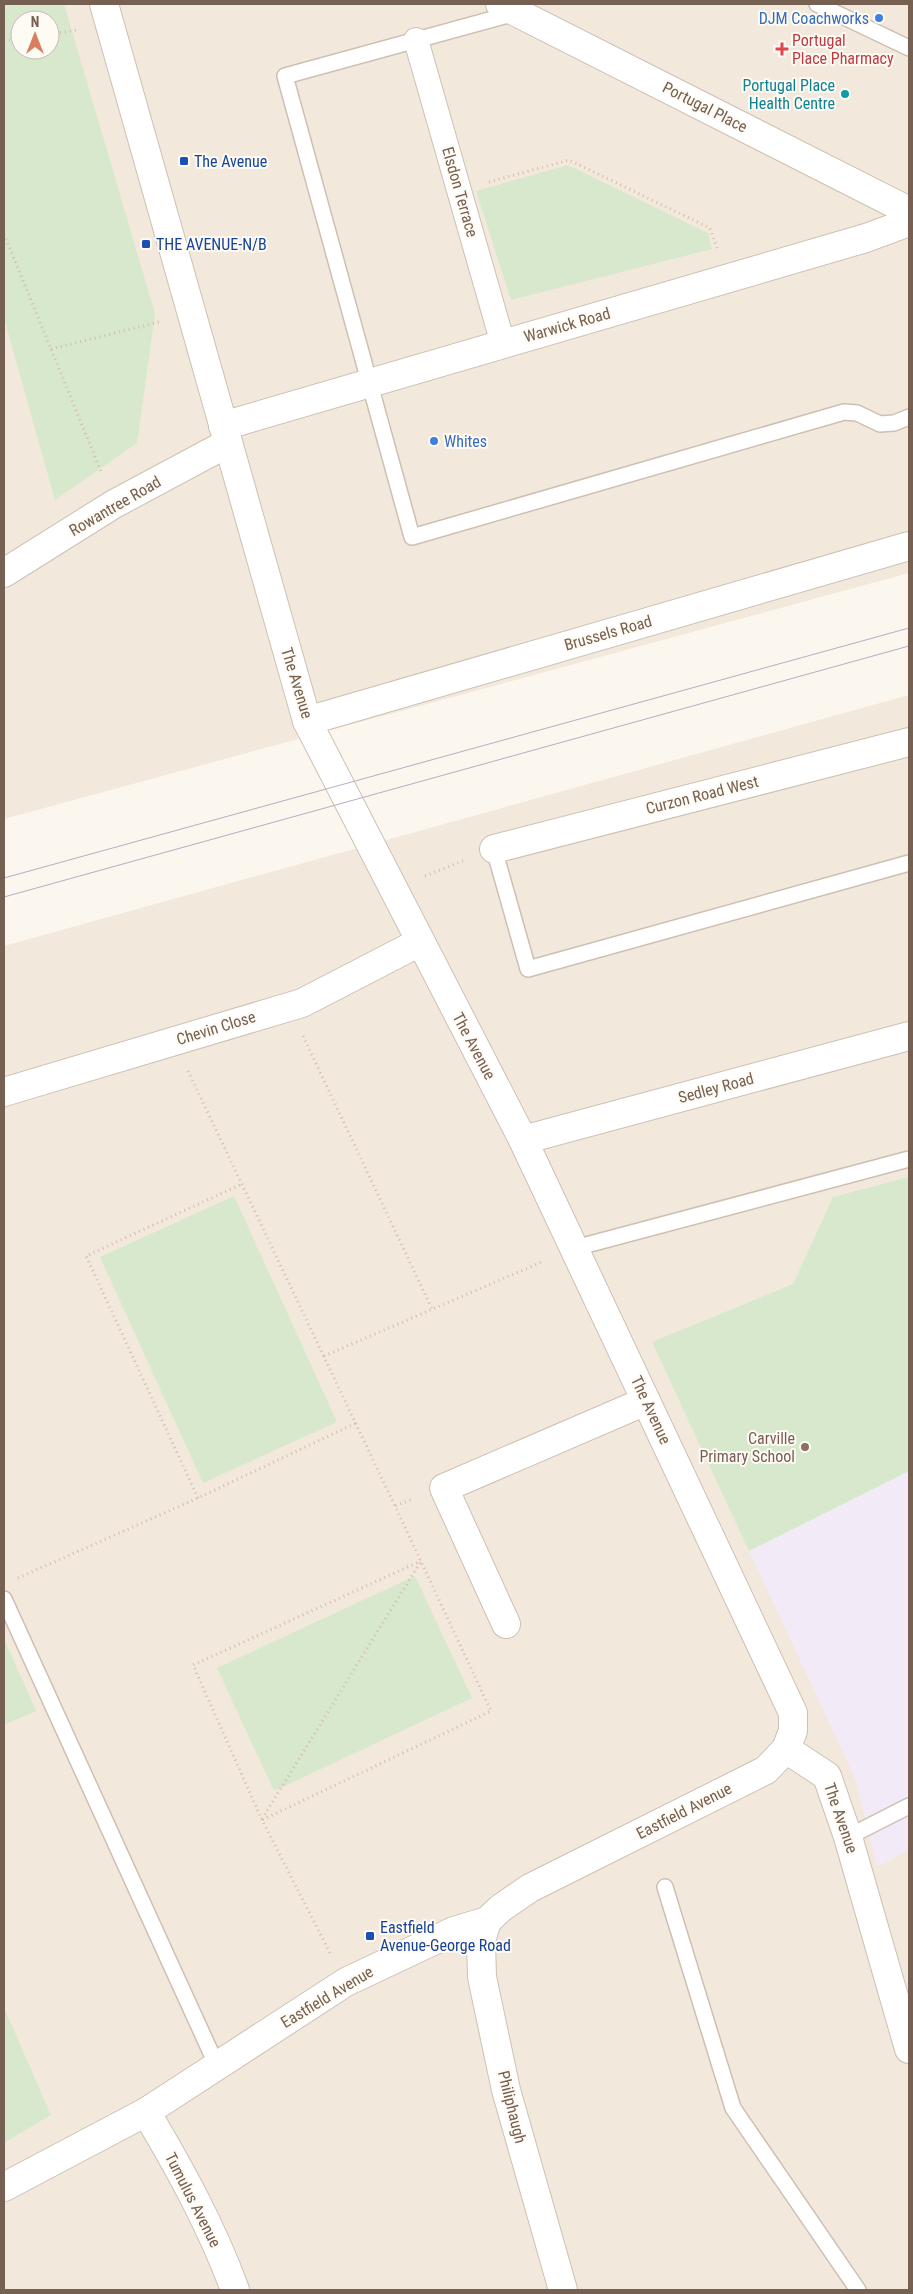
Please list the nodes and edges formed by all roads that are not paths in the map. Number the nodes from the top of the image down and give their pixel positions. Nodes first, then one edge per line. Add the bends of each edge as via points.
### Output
1 (104, 4) edge
2 (817, 4) edge
3 (509, 8) edge
4 (416, 40) junction
5 (909, 48) edge
6 (909, 211) edge
7 (909, 222) edge
8 (503, 344) junction
9 (370, 383) junction
10 (909, 417) edge
11 (226, 435) junction
12 (909, 546) edge
13 (4, 573) edge
14 (307, 721) junction
15 (909, 742) edge
16 (494, 849) joint
17 (909, 863) edge
18 (420, 942) junction
19 (909, 1036) edge
20 (4, 1092) edge
21 (523, 1140) junction
22 (909, 1159) edge
23 (574, 1248) junction
24 (646, 1401) junction
25 (4, 1599) edge
26 (506, 1624) dead end
27 (786, 1749) junction
28 (909, 1806) edge
29 (848, 1836) junction
30 (665, 1887) dead end
31 (488, 1921) junction
32 (909, 2049) edge
33 (217, 2066) junction
34 (146, 2112) junction
35 (4, 2187) edge
36 (234, 2290) edge
37 (563, 2290) edge
38 (858, 2290) edge

1 - 11 street, The Avenue
2 - 5 lane
3 - 4 lane
3 - 6 street, Portugal Place
4 - 8 street, Elsdon Terrace
4 - 9 lane via 285,76
7 - 8 street, Warwick Road via 866,238
8 - 9 street, Warwick Road
9 - 10 lane via 412,537 844,412 857,413 880,424
9 - 11 street, Warwick Road
11 - 13 street, Rowantree Road
11 - 14 street, The Avenue
12 - 14 street, Brussels Road
14 - 18 street, The Avenue
15 - 16 street, Curzon Road West
16 - 17 lane via 528,969
18 - 20 street, Chevin Close via 302,1003
18 - 21 street, The Avenue
19 - 21 street, Sedley Road
21 - 23 street, The Avenue
22 - 23 lane
23 - 24 street, The Avenue
24 - 26 street via 444,1488
24 - 27 street, The Avenue via 793,1713 793,1731
25 - 33 lane
27 - 29 street, The Avenue via 827,1776
27 - 31 street, Eastfield Avenue via 766,1770 530,1888
28 - 29 lane
29 - 32 street, The Avenue
30 - 38 lane via 732,2108
31 - 33 street, Eastfield Avenue via 454,1931 346,1982
31 - 37 street, Philiphaugh via 481,1941 482,1977 506,2090
33 - 34 street, Eastfield Avenue
34 - 35 street, Eastfield Avenue
34 - 36 street, Tumulus Avenue via 196,2200

